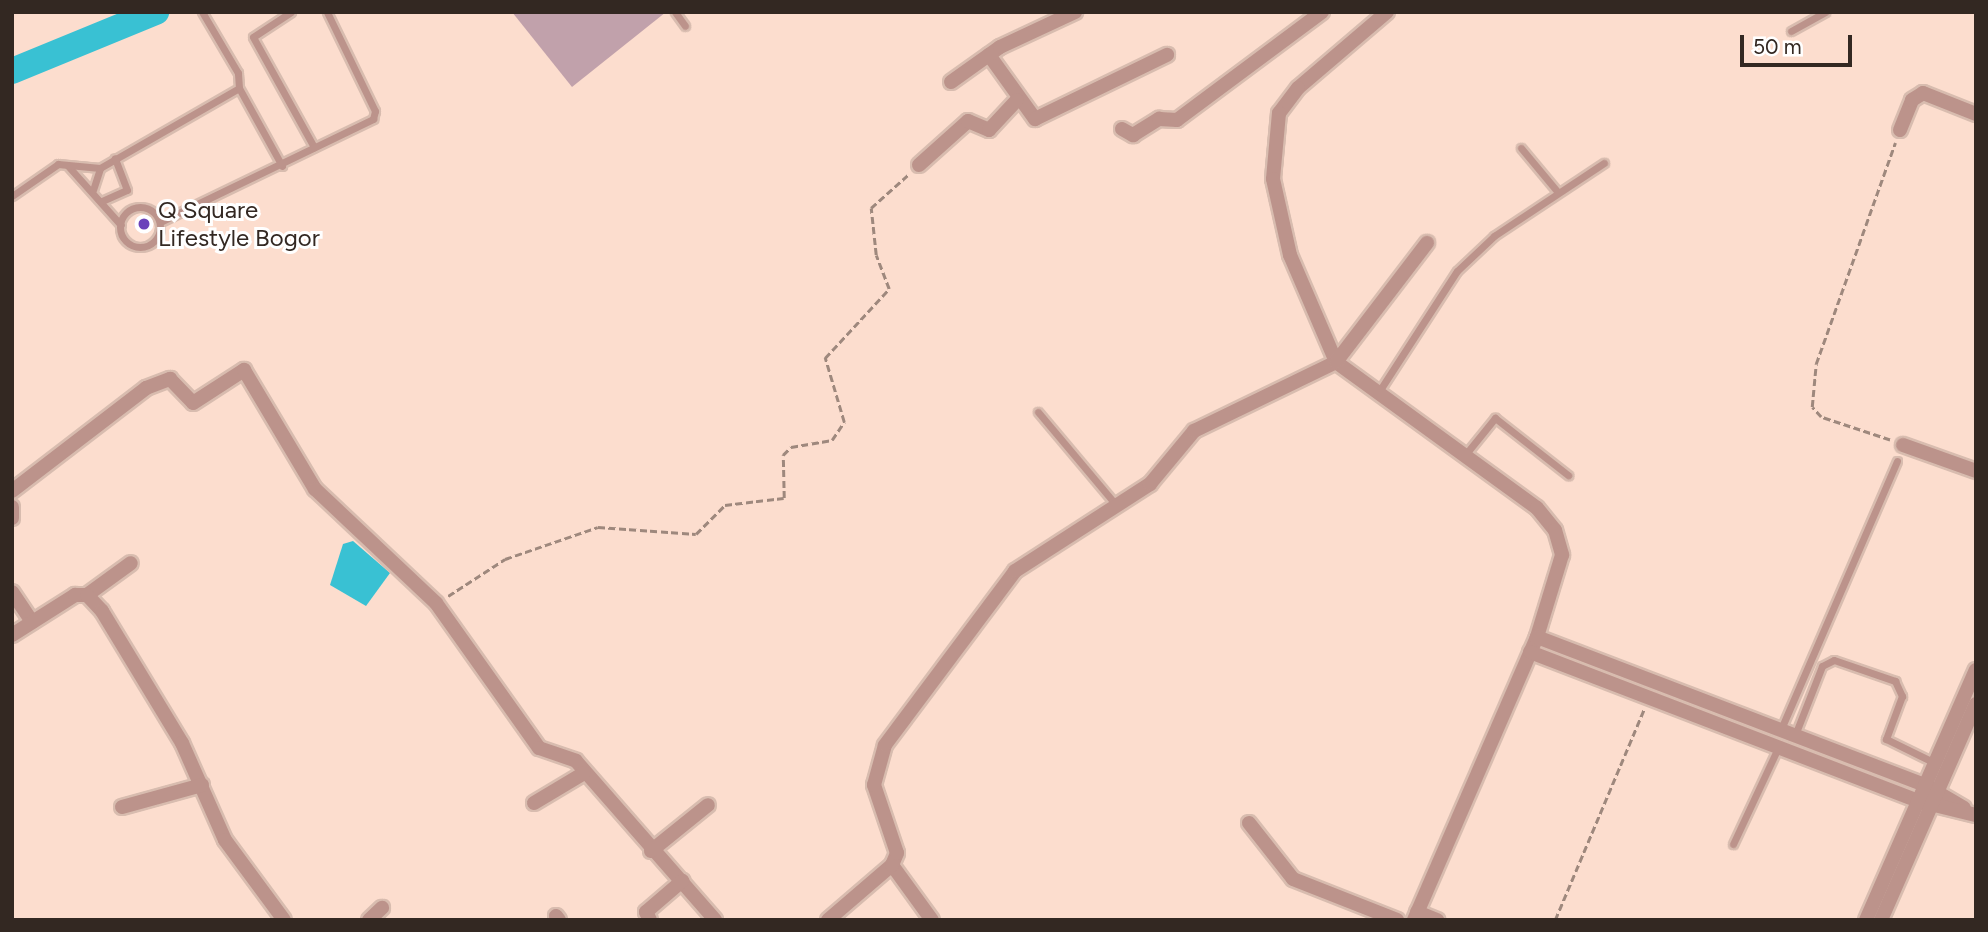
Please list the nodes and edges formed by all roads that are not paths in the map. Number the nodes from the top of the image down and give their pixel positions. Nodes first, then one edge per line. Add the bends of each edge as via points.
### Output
1 (291, 12) edge
2 (327, 12) edge
3 (676, 12) edge
4 (1075, 12) edge
5 (1322, 12) edge
6 (1387, 12) edge
7 (1825, 12) edge
8 (203, 14) edge
9 (685, 26) dead end
10 (1791, 31) dead end
11 (989, 55) junction
12 (1167, 55) dead end
13 (951, 82) dead end
14 (239, 88) junction
15 (1017, 100) junction
16 (1976, 114) edge
17 (1122, 129) dead end
18 (1900, 130) road end
19 (314, 147) junction
20 (1521, 148) dead end
21 (115, 158) junction
22 (1604, 163) dead end
23 (919, 164) road end
24 (67, 166) junction
25 (282, 166) junction
26 (100, 168) junction
27 (93, 190) junction
28 (1557, 191) junction
29 (12, 196) edge
30 (102, 201) junction
31 (160, 222) junction
32 (121, 225) junction
33 (1427, 243) dead end
34 (1336, 362) junction
35 (1376, 397) junction
36 (1038, 412) dead end
37 (1903, 445) road end
38 (1463, 459) junction
39 (1898, 461) dead end
40 (1976, 471) edge
41 (1567, 475) dead end
42 (12, 491) edge
43 (12, 507) edge
44 (1118, 507) junction
45 (12, 518) edge
46 (131, 563) dead end
47 (12, 592) edge
48 (86, 595) junction
49 (32, 622) junction
50 (12, 635) edge
51 (1537, 636) junction
52 (1531, 652) junction
53 (1976, 670) edge
54 (1971, 694) edge
55 (1976, 704) edge
56 (1780, 730) junction
57 (1795, 736) junction
58 (1779, 747) junction
59 (1935, 763) junction
60 (584, 773) junction
61 (202, 785) junction
62 (1928, 795) junction
63 (534, 803) dead end
64 (708, 805) dead end
65 (122, 807) dead end
66 (1975, 815) edge
67 (1249, 823) dead end
68 (1733, 844) dead end
69 (651, 850) junction
70 (892, 865) junction
71 (682, 881) junction
72 (382, 908) dead end
73 (1416, 916) edge
74 (284, 920) edge
75 (369, 920) edge
76 (650, 920) edge
77 (715, 920) edge
78 (828, 920) edge
79 (932, 920) edge
80 (1397, 920) edge
81 (1437, 920) edge
82 (1866, 920) edge
83 (1881, 920) edge

1 - 19 lane via 253,37
2 - 19 lane via 375,115
3 - 9 lane
4 - 11 street
5 - 17 street via 1177,120 1159,119 1133,135
6 - 34 street via 1290,96 1274,125 1273,179 1290,255
7 - 10 lane
8 - 14 lane via 238,73
11 - 13 street
11 - 15 street
12 - 15 street via 1039,118
14 - 21 lane
14 - 25 lane
15 - 23 street via 989,130 968,121
16 - 18 street via 1923,93 1912,100
19 - 25 lane
20 - 28 lane
21 - 26 lane
21 - 30 lane via 127,190
22 - 28 lane
24 - 26 lane
24 - 27 lane
24 - 29 lane via 51,167
25 - 31 lane
26 - 27 lane
27 - 30 lane
28 - 35 lane via 1457,271
30 - 32 lane
31 - 32 lane via 139,207
31 - 32 lane via 155,241 142,246 129,243
33 - 34 street
34 - 35 street
34 - 44 street via 1194,431 1163,472
35 - 38 street
36 - 44 lane
37 - 40 street
38 - 41 lane via 1495,418
38 - 51 street via 1515,491 1555,530 1562,555
39 - 56 lane
42 - 60 street via 146,388 170,379 193,402 244,370 315,489 436,603 539,748 576,761
43 - 45 street
44 - 70 street via 1015,571 885,745 874,785 897,844
46 - 48 street
47 - 49 street
48 - 49 street via 62,600
48 - 61 street
49 - 50 street
51 - 52 street
51 - 56 street
52 - 58 street
52 - 73 street
53 - 54 street
54 - 59 street
55 - 62 street
56 - 57 street
57 - 59 lane via 1822,666 1834,660 1895,681 1902,696 1885,739
57 - 62 street
58 - 62 street
58 - 68 lane
59 - 62 street
60 - 63 street
60 - 69 street
61 - 65 street
61 - 74 street via 225,840
62 - 66 street
62 - 82 street
62 - 83 street
64 - 69 street
67 - 80 street via 1293,879
69 - 71 street
70 - 78 street
70 - 79 street
71 - 76 street via 646,912
71 - 77 street
72 - 75 street
73 - 81 street

